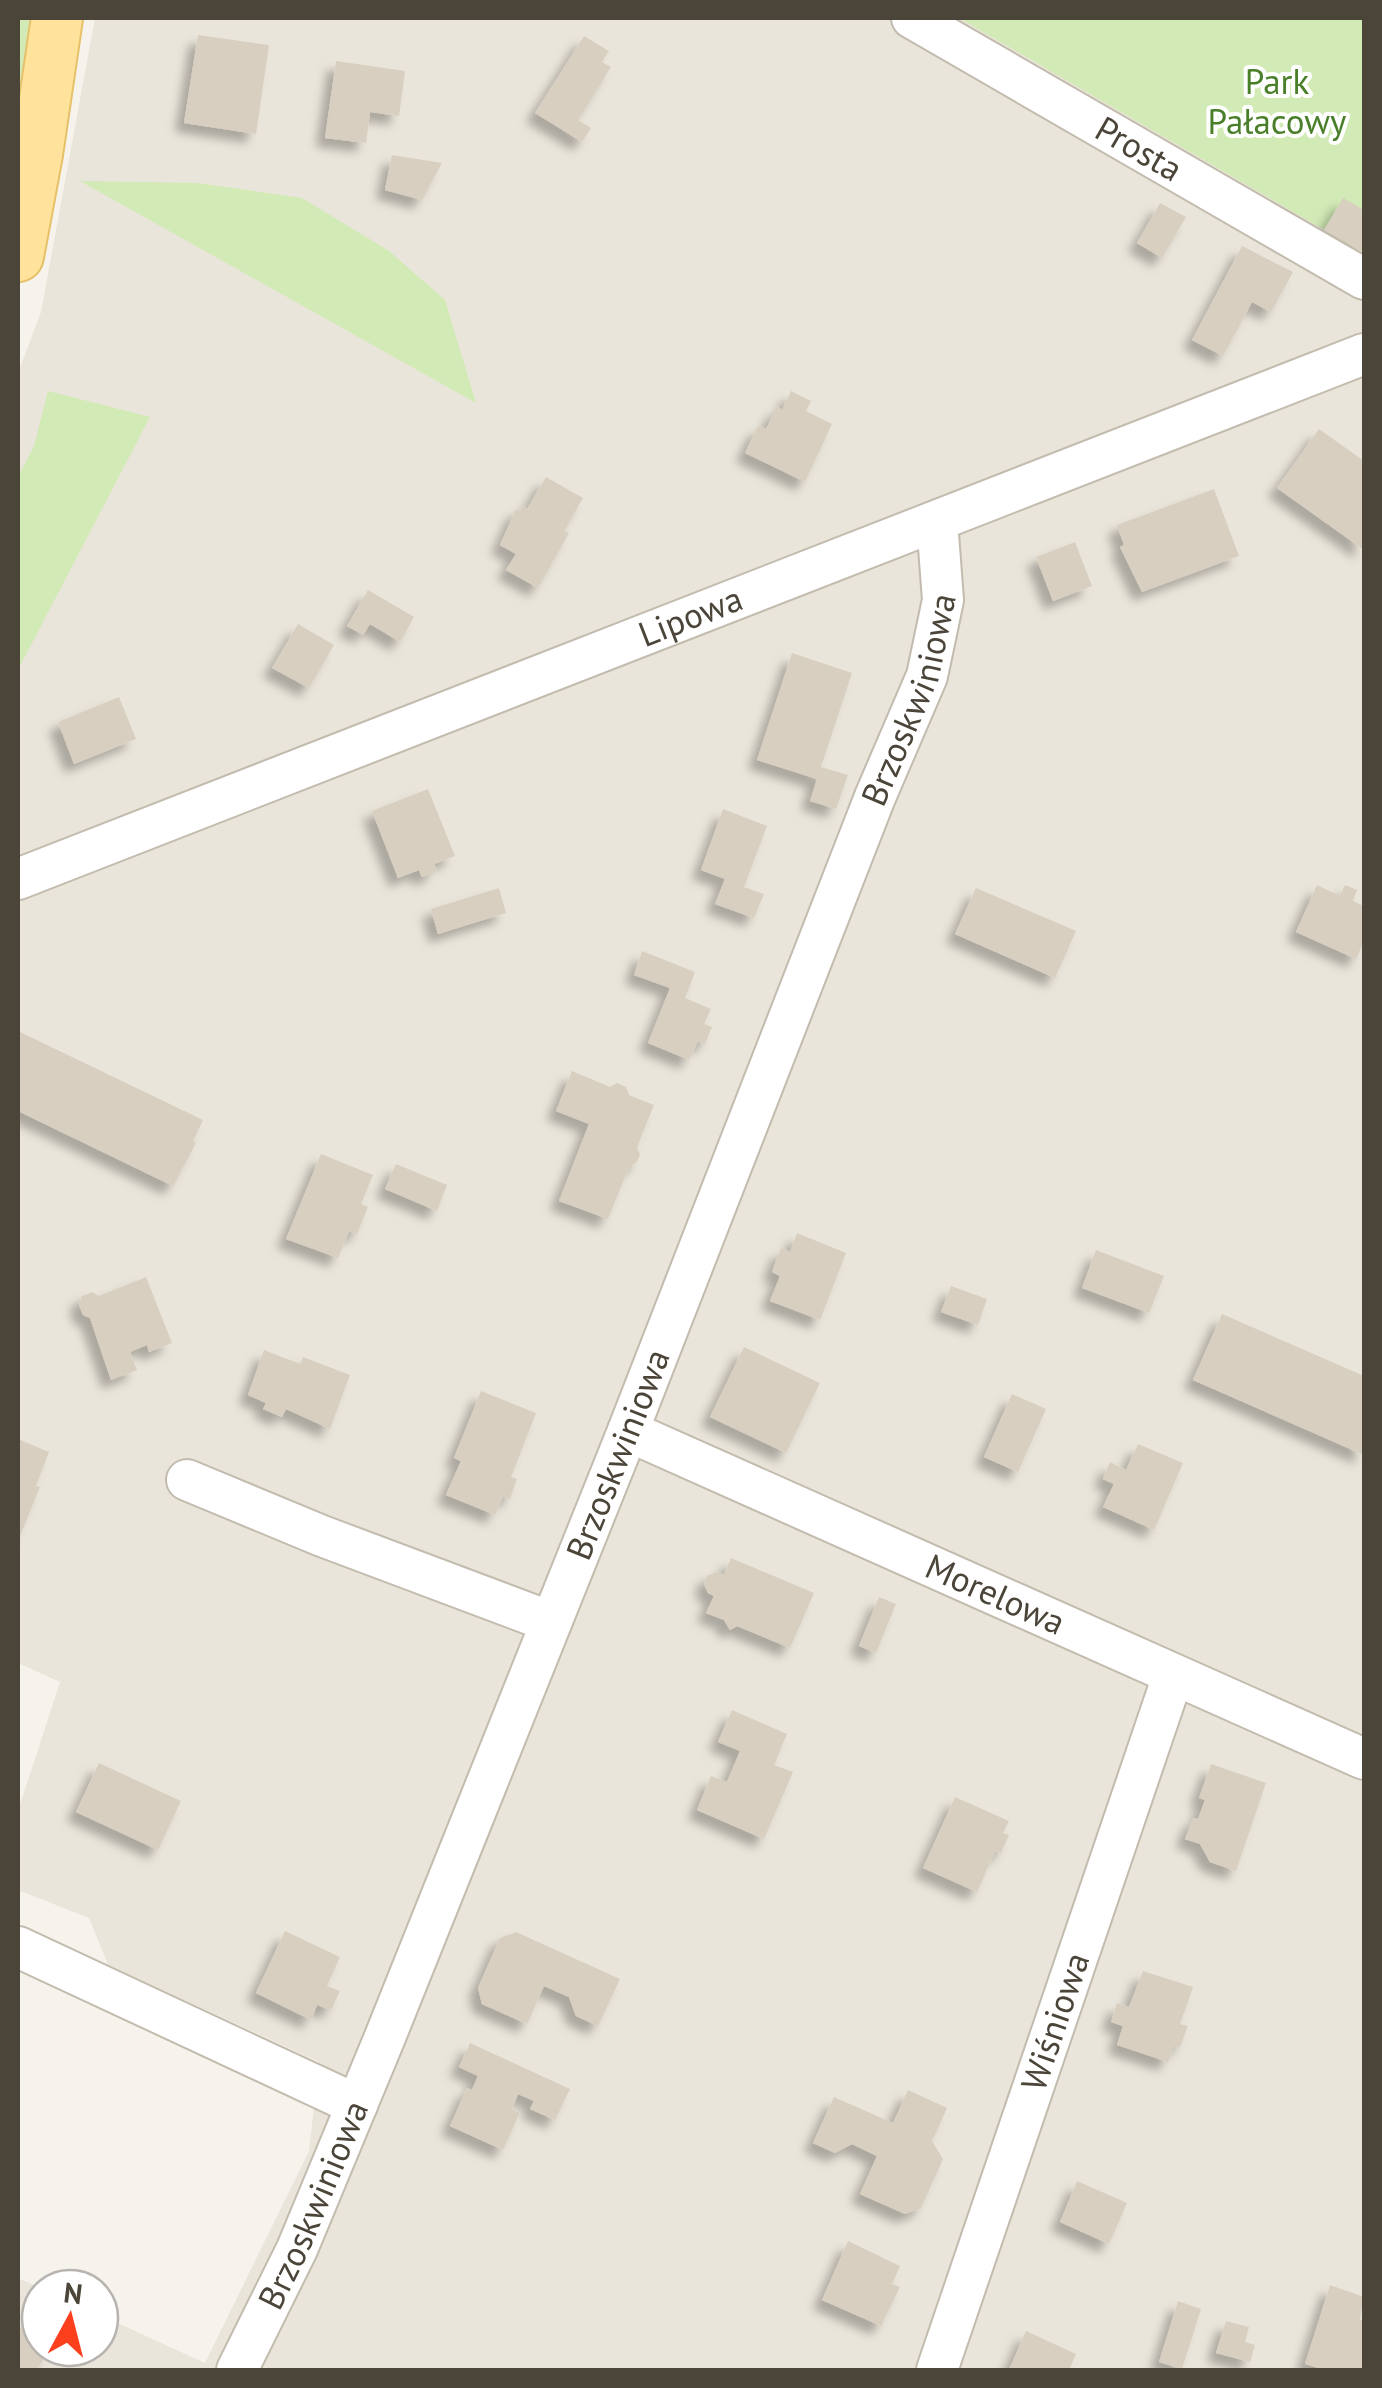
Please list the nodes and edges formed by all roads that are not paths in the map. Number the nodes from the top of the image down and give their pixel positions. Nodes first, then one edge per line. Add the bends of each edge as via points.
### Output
1 (57, 18) edge
2 (912, 18) edge
3 (18, 256) edge
4 (1364, 280) edge
5 (1364, 354) edge
6 (936, 521) junction
7 (18, 879) edge
8 (628, 1430) junction
9 (186, 1480) dead end
10 (551, 1622) junction
11 (1173, 1676) junction
12 (1364, 1758) edge
13 (18, 1947) edge
14 (357, 2105) junction
15 (236, 2370) edge
16 (937, 2370) edge

1 - 3 main road
2 - 4 street, Prosta
5 - 6 street, Lipowa
6 - 7 street, Lipowa
6 - 8 street, Brzoskwiniowa via 943,600 927,676
8 - 10 street, Brzoskwiniowa
8 - 11 street, Morelowa
9 - 10 street
10 - 14 street, Brzoskwiniowa
11 - 12 street, Morelowa
11 - 16 street, Wiśniowa
13 - 14 street
14 - 15 street, Brzoskwiniowa

